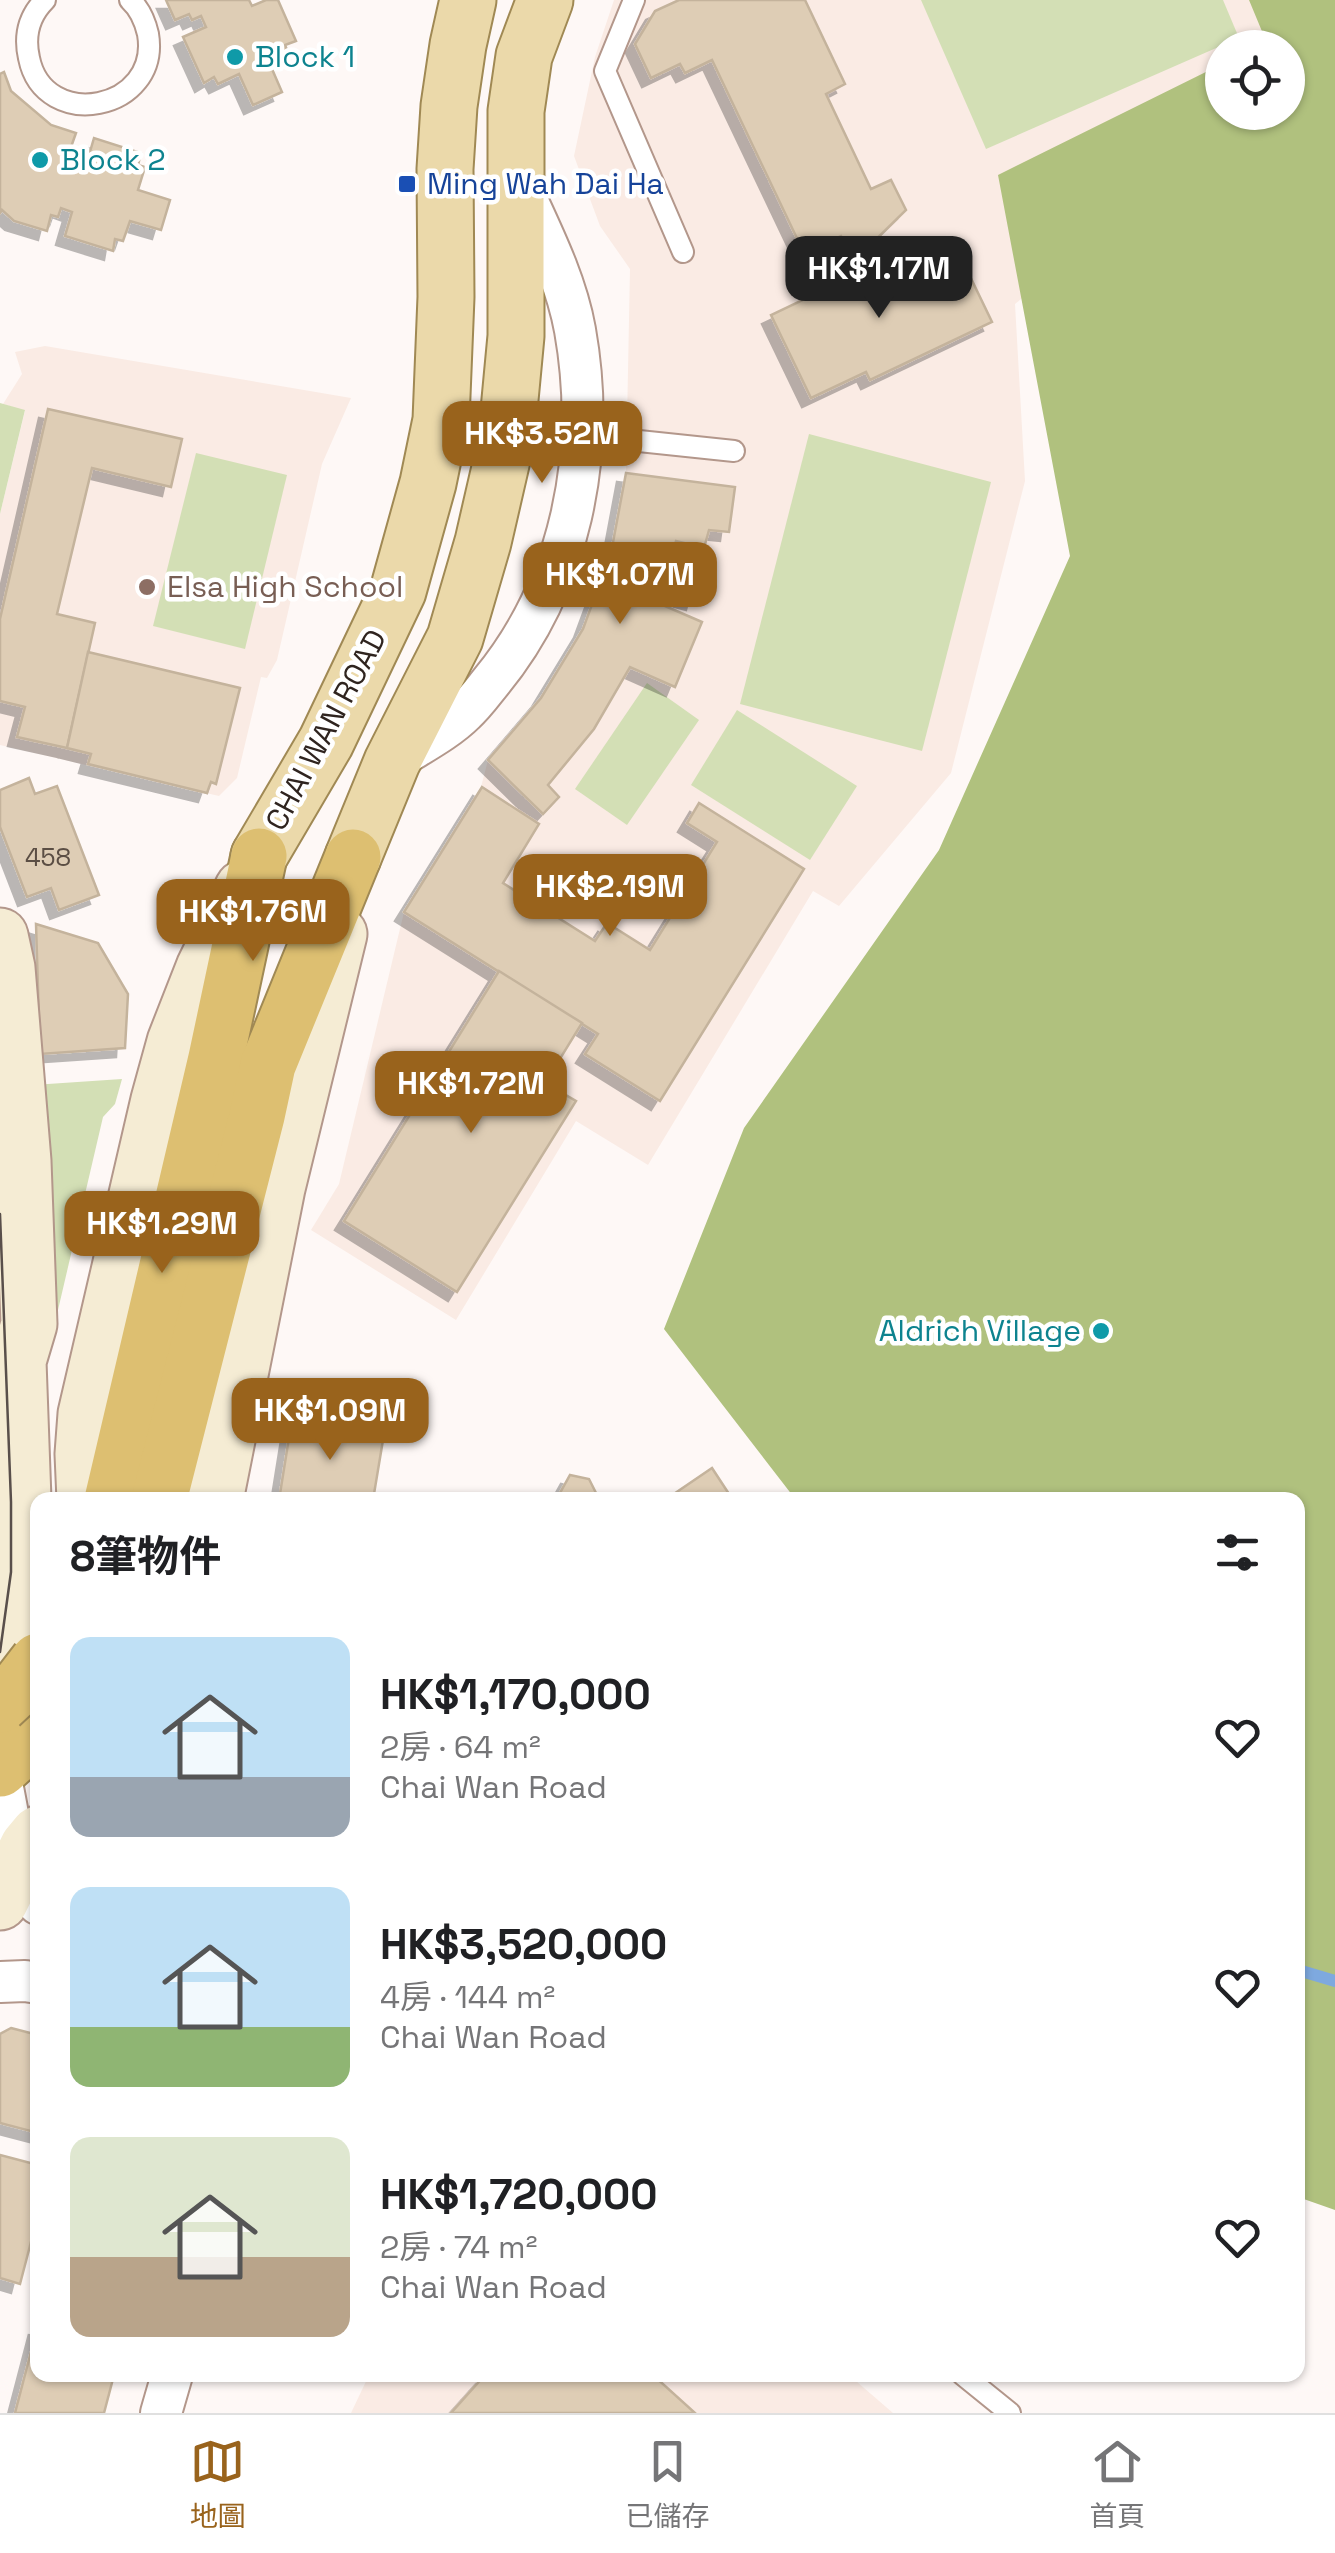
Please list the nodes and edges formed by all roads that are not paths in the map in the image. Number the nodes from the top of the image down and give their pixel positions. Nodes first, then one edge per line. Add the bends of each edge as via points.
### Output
1 (45, 0) edge
2 (130, 0) edge
3 (468, 0) edge
4 (545, 0) edge
5 (634, 0) edge
6 (515, 174) junction
7 (683, 252) dead end
8 (582, 435) junction
9 (734, 451) dead end
10 (392, 762) junction
11 (259, 856) junction
12 (353, 857) junction
13 (0, 936) edge
14 (242, 1061) junction
15 (84, 1492) edge
16 (114, 1492) edge
17 (161, 1492) edge
18 (217, 1492) edge
19 (18, 1664) edge
20 (30, 1733) edge
21 (0, 1736) edge
22 (30, 1740) edge
23 (0, 1771) edge
24 (24, 1875) edge
25 (0, 1982) edge
26 (30, 1982) edge
27 (170, 2382) edge
28 (972, 2382) edge
29 (160, 2413) edge
30 (1010, 2413) edge

1 - 2 lane via 29,26 30,64 52,94 89,106 125,93 147,62 146,23
3 - 11 main road, CHAI WAN ROAD via 449,106 441,420 428,483 398,591 334,727
4 - 6 main road via 524,56
5 - 7 lane via 605,71
6 - 8 street via 554,260 574,326
6 - 10 main road via 516,336 506,442 454,638
8 - 9 lane
8 - 10 street via 568,534 544,599 509,660 464,714
10 - 12 main road
11 - 14 highway
11 - 15 main road, CHAI WAN ROAD via 188,1006 160,1100 86,1414
12 - 14 highway
12 - 18 main road
13 - 19 main road via 23,1161 29,1324 18,1361 25,1555
14 - 16 highway
14 - 17 highway via 257,1116
19 - 21 main road
20 - 21 main road
22 - 23 highway
23 - 24 street
25 - 26 street
27 - 29 street
28 - 30 lane

